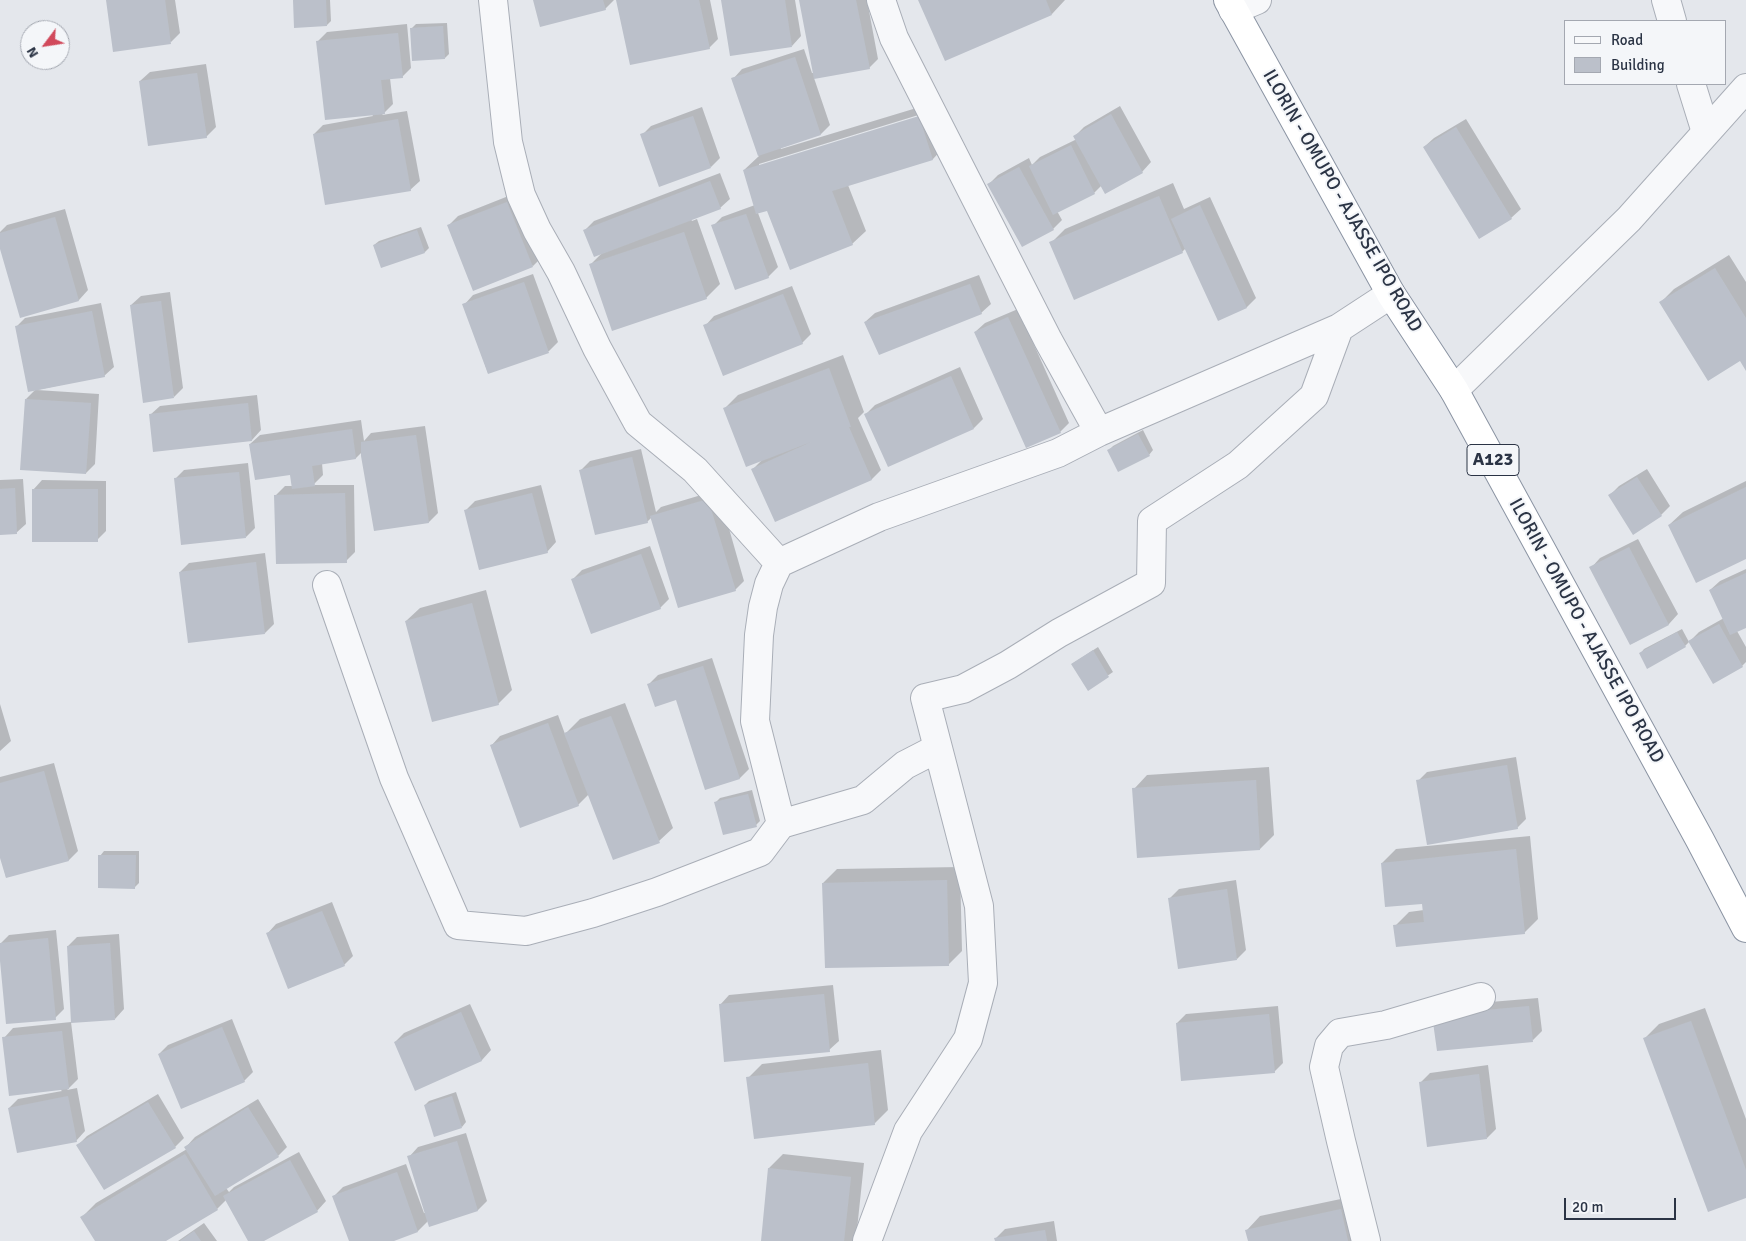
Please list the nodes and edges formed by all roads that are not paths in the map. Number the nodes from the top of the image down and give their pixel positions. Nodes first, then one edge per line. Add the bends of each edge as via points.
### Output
1 (493, 0) edge
2 (881, 0) edge
3 (1666, 0) edge
4 (1240, 3) edge
5 (1672, 20) edge
6 (1691, 85) edge
7 (1746, 88) edge
8 (1706, 132) junction
9 (1390, 294) junction
10 (1339, 328) junction
11 (1454, 390) junction
12 (1099, 432) junction
13 (779, 563) junction
14 (327, 586) dead end
15 (938, 748) junction
16 (781, 824) junction
17 (1746, 928) edge
18 (1481, 998) dead end
19 (867, 1241) edge
20 (1366, 1241) edge

1 - 13 street via 508,142 521,195 537,230 638,423 695,470
2 - 12 street via 898,46 1048,340
3 - 5 street
4 - 9 highway, ILORIN - OMUPO - AJASSE IPO ROAD / A123
6 - 8 street
7 - 8 street
8 - 11 street via 1629,219
9 - 10 street
9 - 11 highway, ILORIN - OMUPO - AJASSE IPO ROAD / A123
10 - 12 street
10 - 15 street via 1314,396 1238,465 1152,521 1151,583 963,689 925,698
11 - 17 highway, ILORIN - OMUPO - AJASSE IPO ROAD / A123
12 - 13 street via 1058,453 879,517
13 - 16 street via 763,607 756,721
14 - 16 street via 394,778 458,925 526,931 593,913 760,852
15 - 16 street via 905,765 863,800
15 - 19 street via 979,906 983,983 968,1039 908,1131
18 - 20 street via 1340,1033 1329,1046 1324,1067

